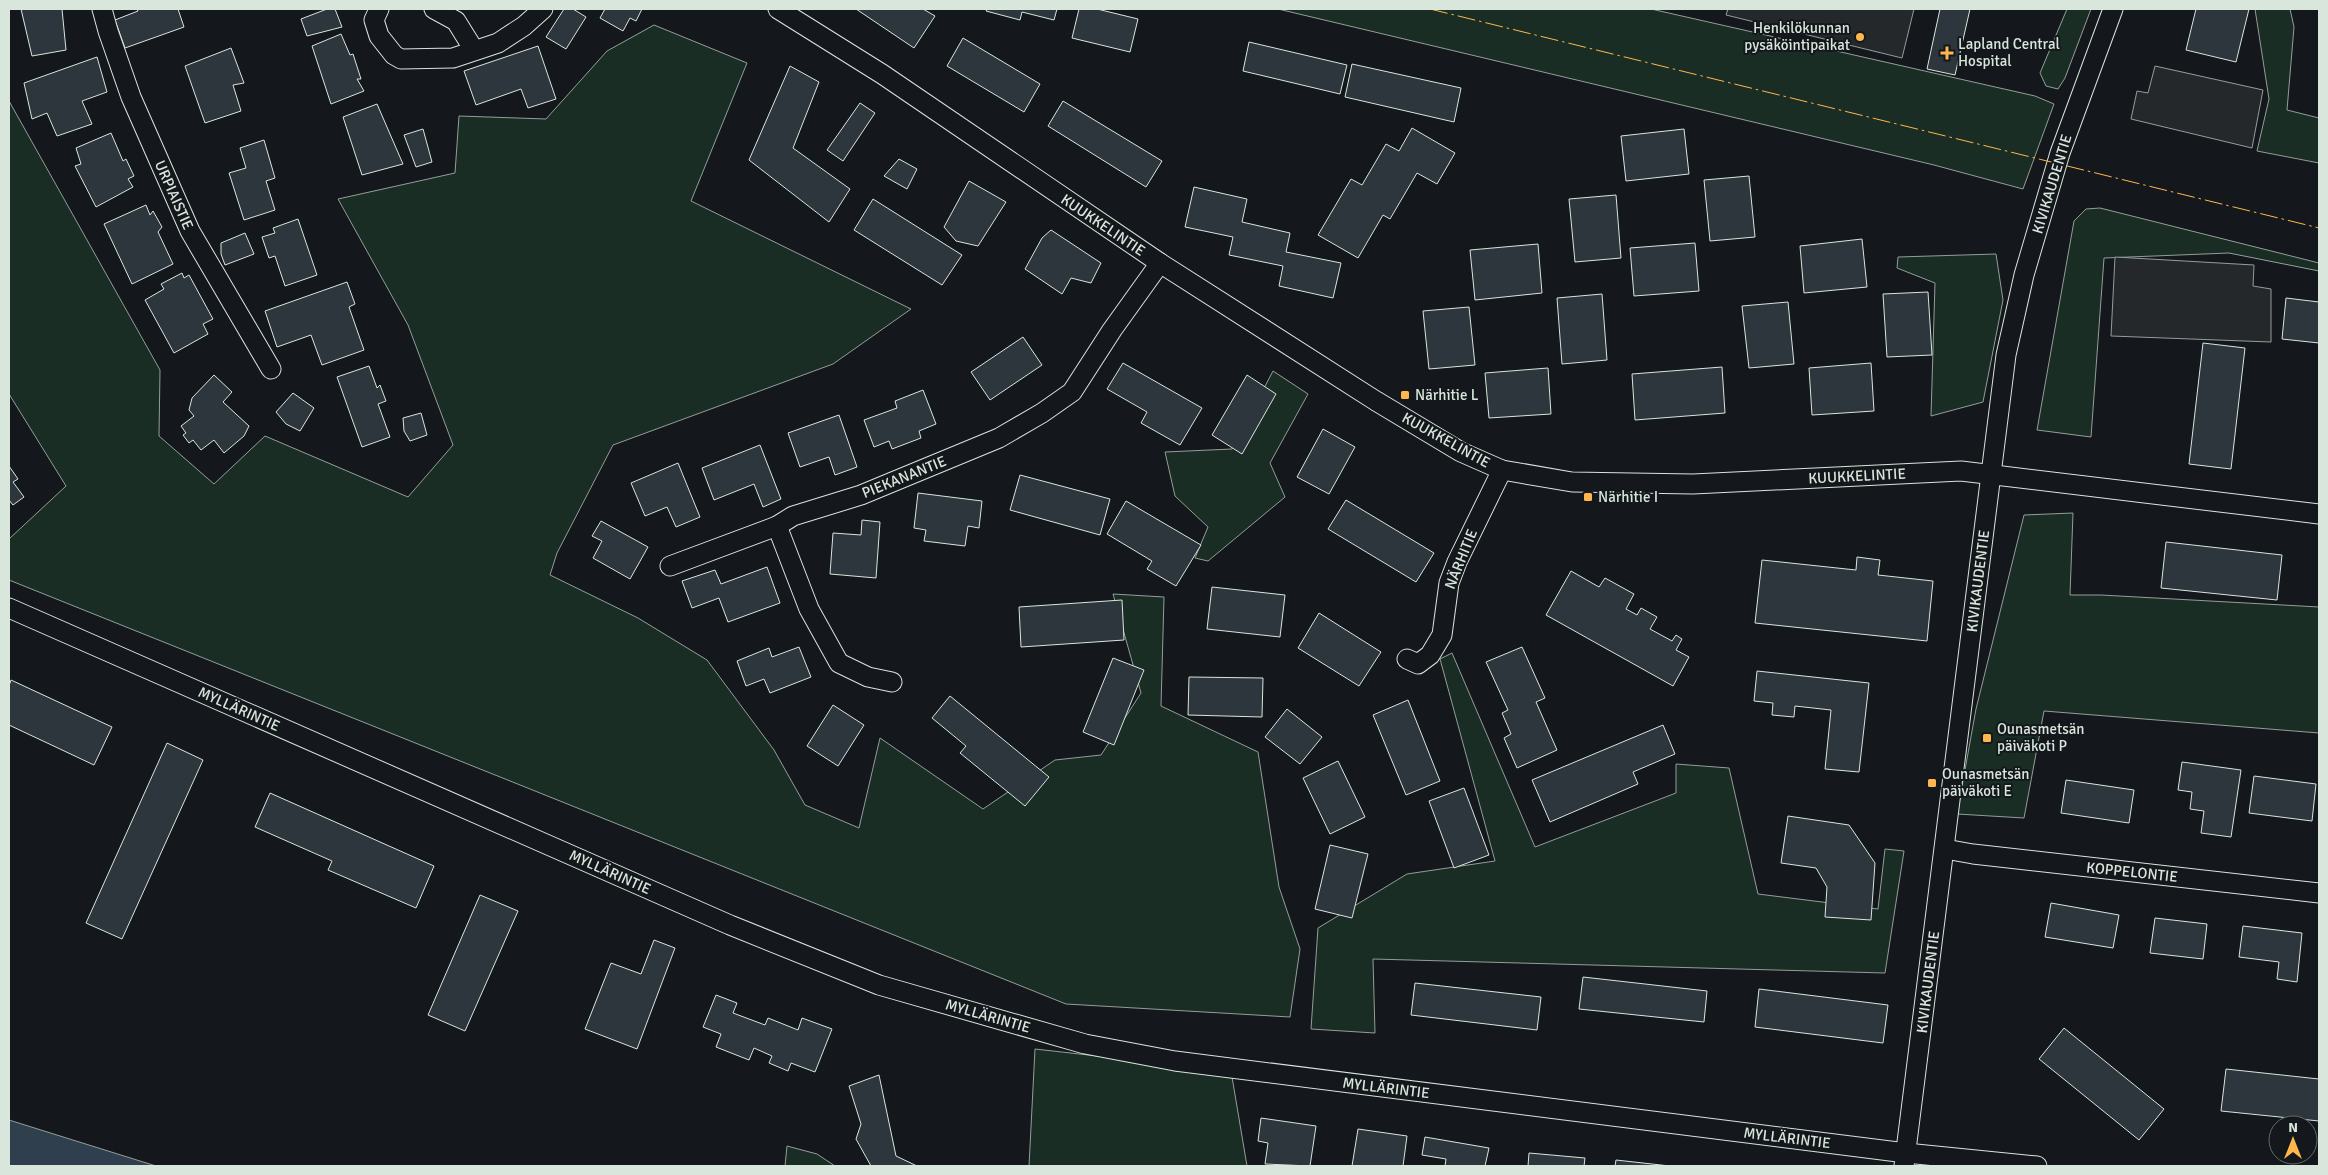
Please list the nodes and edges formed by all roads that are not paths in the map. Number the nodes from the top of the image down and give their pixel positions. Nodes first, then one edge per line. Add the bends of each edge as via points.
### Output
1 (102, 9) edge
2 (379, 9) edge
3 (434, 9) edge
4 (543, 9) edge
5 (778, 9) edge
6 (2114, 9) edge
7 (474, 50) junction
8 (1160, 263) junction
9 (271, 369) dead end
10 (1502, 470) junction
11 (1990, 473) junction
12 (2319, 514) edge
13 (777, 526) junction
14 (670, 566) dead end
15 (9, 608) edge
16 (1407, 659) dead end
17 (892, 682) dead end
18 (1945, 849) junction
19 (2319, 893) edge
20 (1905, 1160) edge
21 (2037, 1166) edge

1 - 9 street, URPIAISTIE via 131,97 190,231
2 - 7 street via 374,20 378,36 401,59 453,58
3 - 7 street via 456,21
4 - 7 street via 498,43
5 - 8 street, KUUKKELINTIE via 882,74
6 - 11 street, KIVIKAUDENTIE via 2060,153 2024,275 2006,355
8 - 10 street, KUUKKELINTIE via 1376,401 1461,452
8 - 13 street, PIEKANANTIE via 1072,392 1042,413 999,438 861,495 793,516
10 - 11 street, KUUKKELINTIE via 1572,482 1694,484 1961,471
10 - 16 street, NÄRHITIE via 1449,583 1442,635 1430,655 1418,664
11 - 12 street, KUUKKELINTIE
11 - 18 street, KIVIKAUDENTIE
13 - 14 street, PIEKANANTIE
13 - 17 street via 810,609 839,662 868,677
15 - 20 street, MYLLÄRINTIE via 730,924 888,988 1085,1044 1175,1061
18 - 19 street, KOPPELONTIE
18 - 20 street, KIVIKAUDENTIE
20 - 21 street, MYLLÄRINTIE

